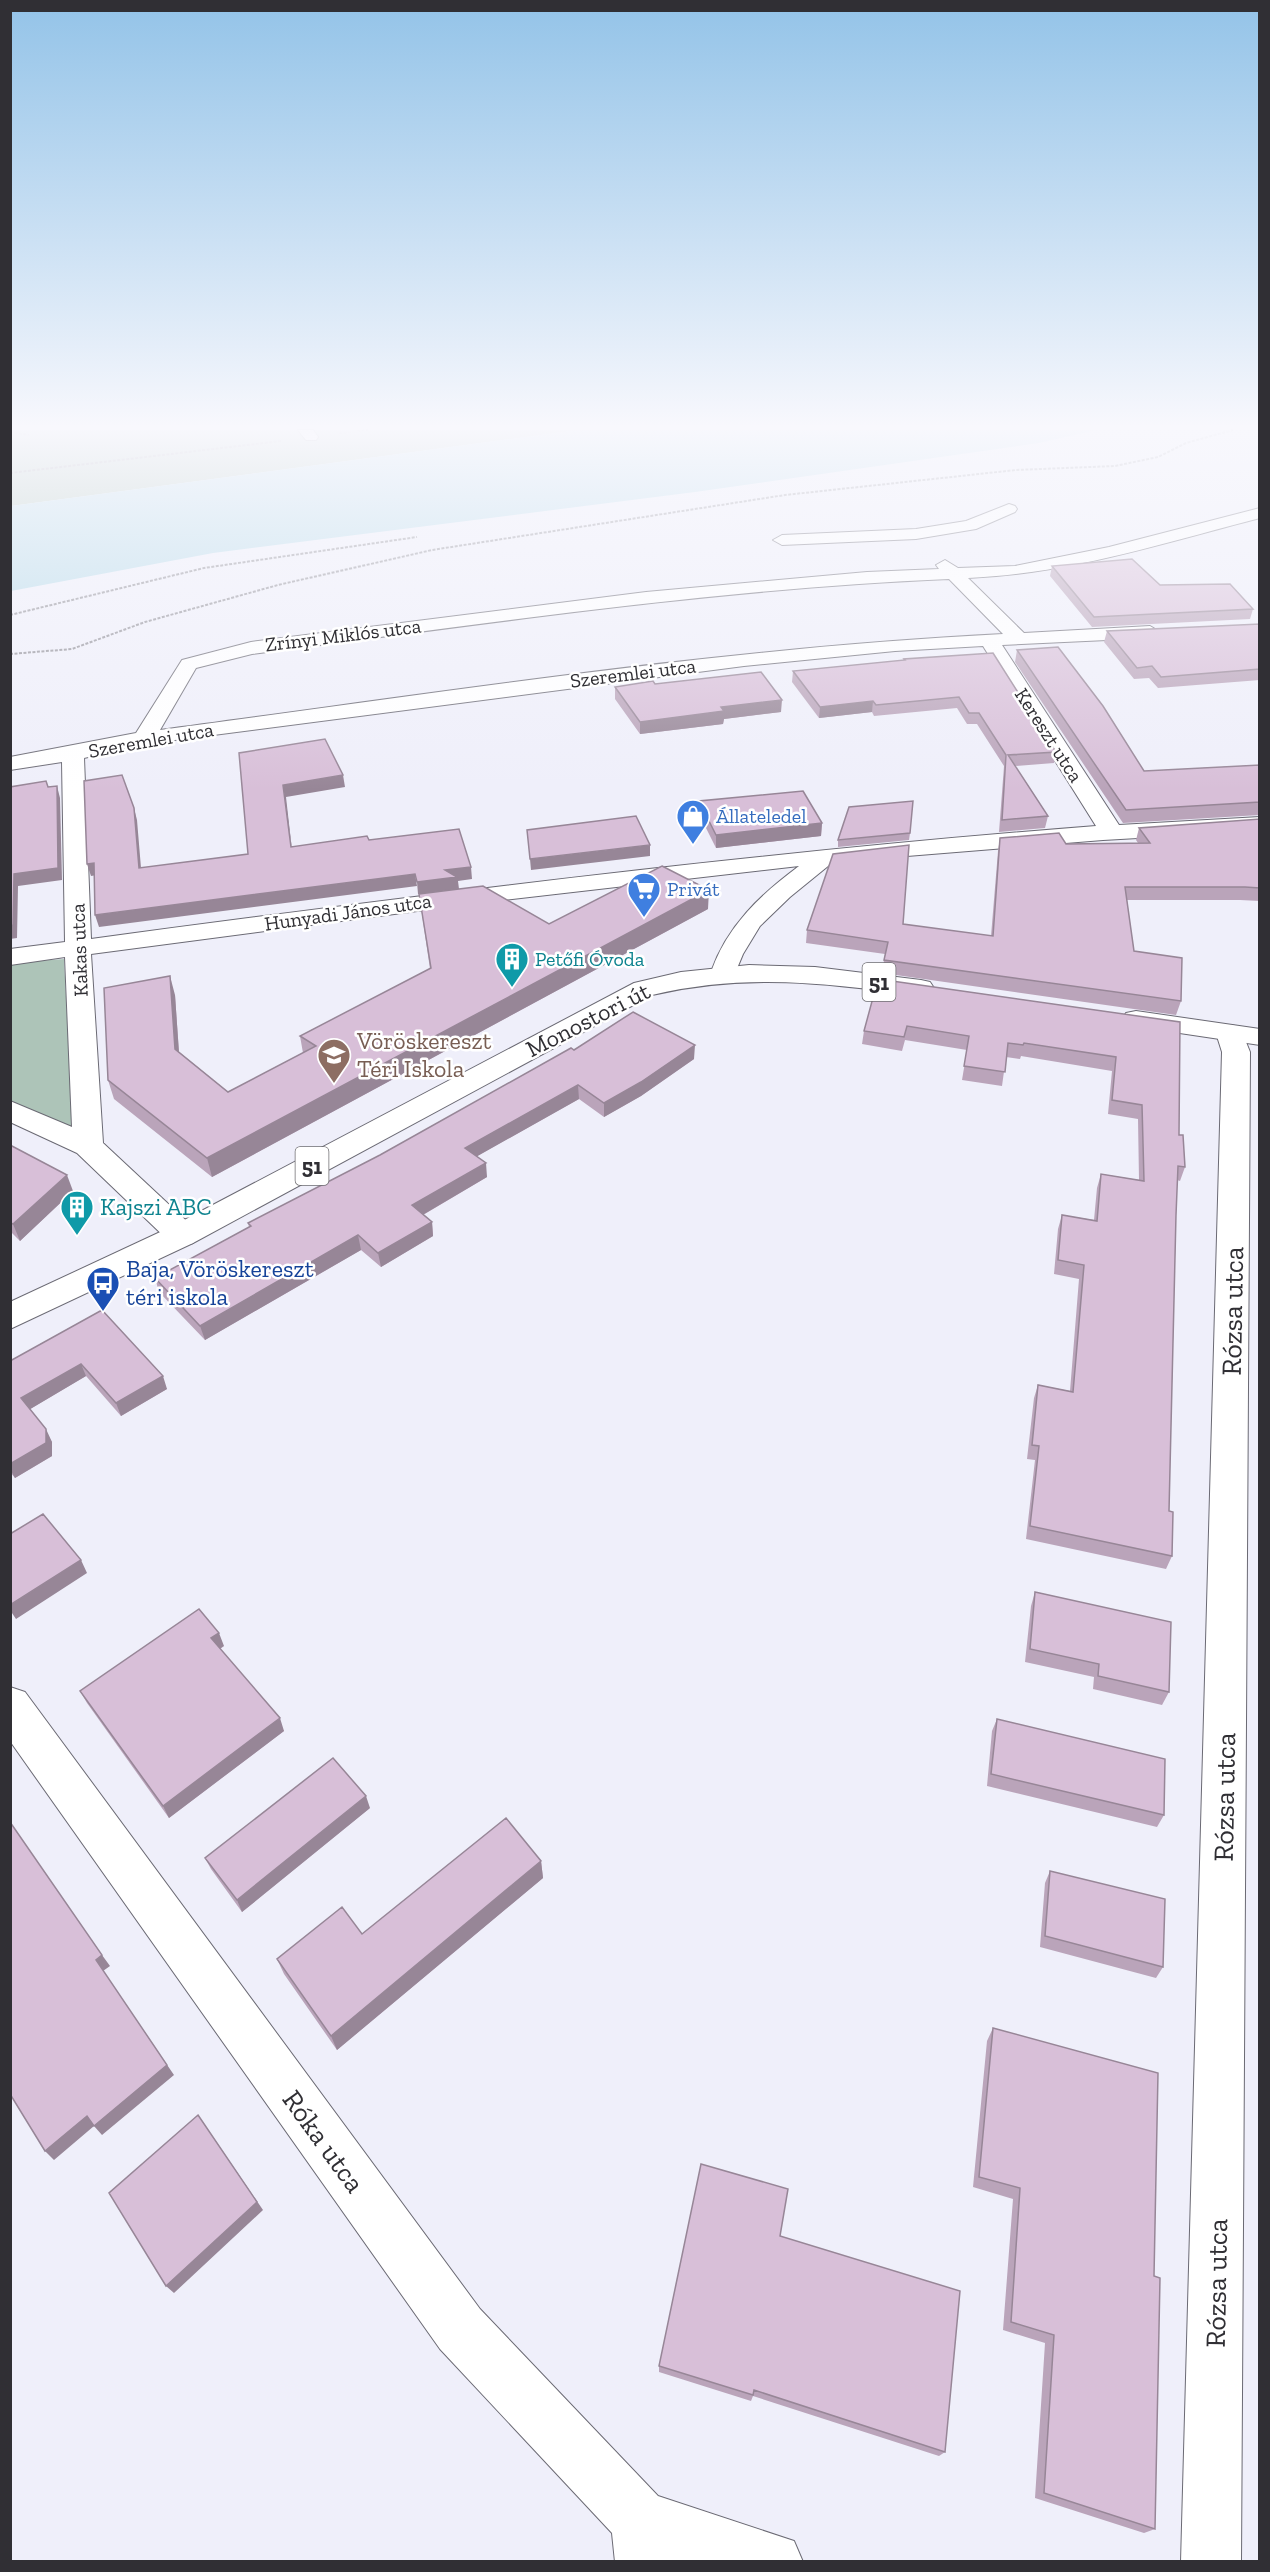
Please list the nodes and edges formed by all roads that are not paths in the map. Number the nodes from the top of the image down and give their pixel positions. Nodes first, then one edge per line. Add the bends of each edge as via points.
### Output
1 (931, 550) edge
2 (1118, 550) edge
3 (955, 575) junction
4 (1167, 631) edge
5 (1018, 638) junction
6 (988, 639) junction
7 (144, 738) junction
8 (73, 754) junction
9 (10, 764) edge
10 (1260, 824) edge
11 (1111, 831) junction
12 (828, 855) junction
13 (78, 948) junction
14 (10, 957) edge
15 (723, 972) junction
16 (942, 991) edge
17 (1115, 1016) edge
18 (1245, 1035) edge
19 (10, 1110) edge
20 (88, 1146) junction
21 (182, 1235) junction
22 (10, 1317) edge
23 (10, 1706) edge
24 (643, 2541) edge
25 (772, 2562) edge
26 (1211, 2562) edge

1 - 3 street
2 - 3 street, Zrínyi Miklós utca via 1015,571
3 - 5 street
3 - 7 street, Zrínyi Miklós utca via 867,577 646,597 251,648 189,664
4 - 5 street, Szeremlei utca
5 - 6 street, Szeremlei utca
6 - 7 street, Szeremlei utca via 744,660
6 - 11 street, Kereszt utca
7 - 8 street, Szeremlei utca
8 - 9 street, Szeremlei utca
8 - 13 street, Kakas utca
10 - 11 street, Hunyadi János utca
11 - 12 street, Hunyadi János utca
12 - 13 street, Hunyadi János utca via 581,882
12 - 15 street via 777,894 727,955
13 - 14 street, Hunyadi János utca
13 - 20 street, Kakas utca
15 - 16 street, 51 via 804,972
15 - 21 street, Monostori út / 51 via 643,989
17 - 18 street
18 - 26 street, Rózsa utca via 1236,1052
19 - 20 street
20 - 21 street
21 - 22 street, Monostori út / 51
23 - 24 street, Róka utca via 460,2329
24 - 25 street

